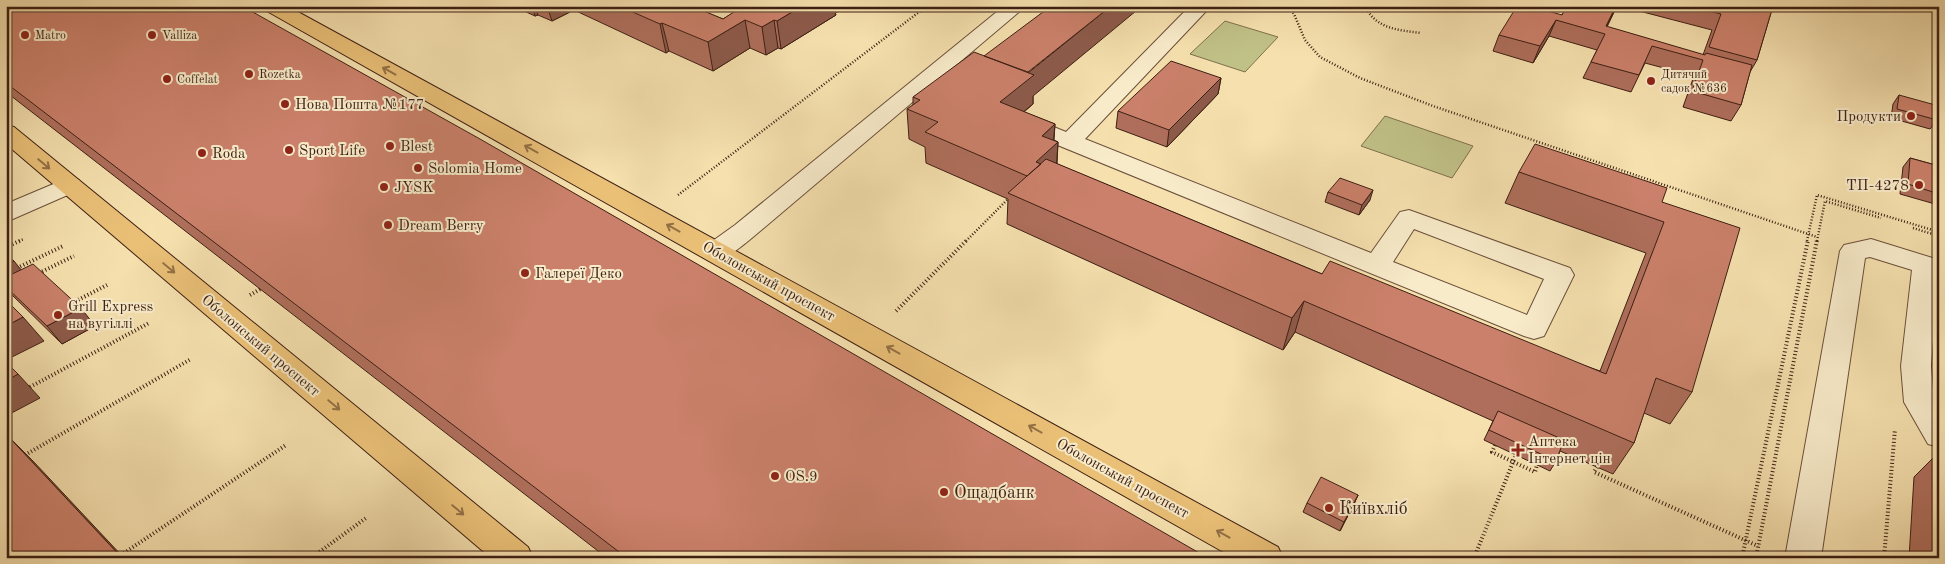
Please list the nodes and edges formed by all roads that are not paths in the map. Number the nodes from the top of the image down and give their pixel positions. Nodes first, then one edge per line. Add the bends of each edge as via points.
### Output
1 (272, 6) edge
2 (1016, 6) edge
3 (1202, 6) edge
4 (925, 81) junction
5 (948, 92) edge
6 (1015, 119) edge
7 (6, 132) edge
8 (1070, 141) junction
9 (70, 185) junction
10 (6, 214) edge
11 (716, 251) junction
12 (1377, 265) junction
13 (1933, 267) edge
14 (1939, 435) edge
15 (516, 558) edge
16 (1266, 558) edge
17 (1803, 558) edge

11 -> 1 main road, Оболонський проспект
2 - 4 lane
3 - 8 lane
4 - 5 lane
4 - 11 lane
6 - 8 lane
7 -> 9 main road, Оболонський проспект
8 - 12 lane
9 - 10 lane
9 -> 15 main road, Оболонський проспект
16 -> 11 main road, Оболонський проспект
12 - 12 lane via 1409,218 1560,276 1534,329
13 - 14 lane via 1916,375 1919,402
13 - 17 lane via 1871,248 1853,251

